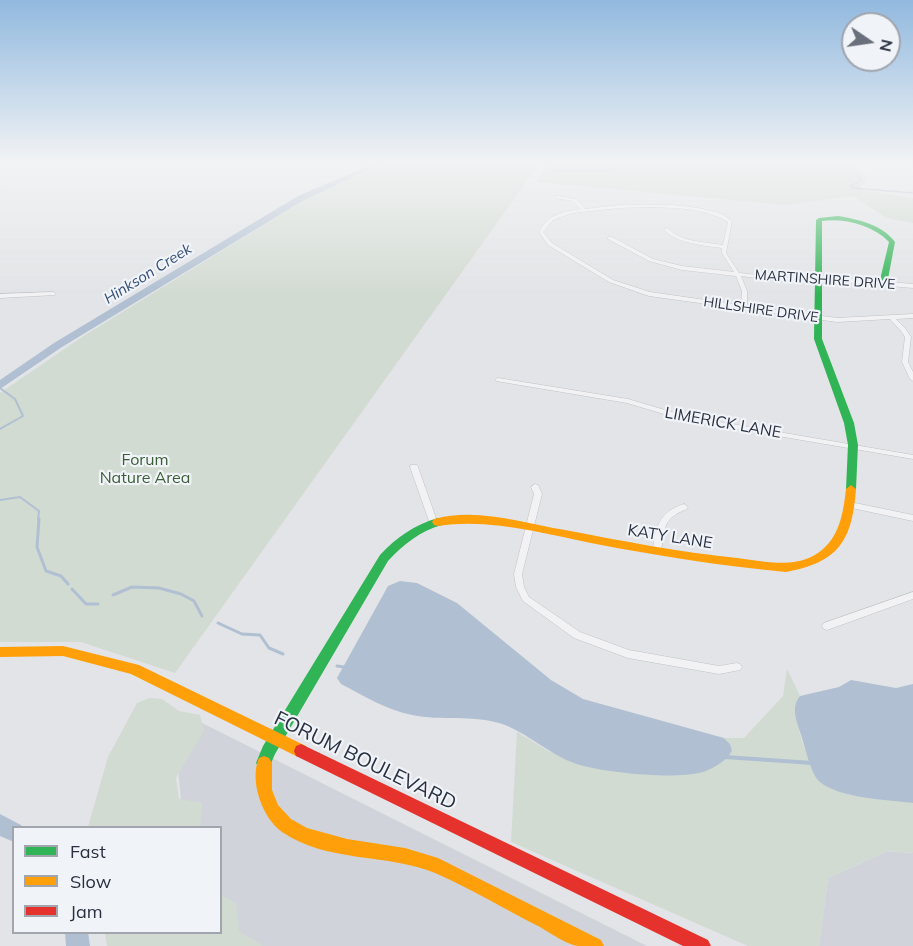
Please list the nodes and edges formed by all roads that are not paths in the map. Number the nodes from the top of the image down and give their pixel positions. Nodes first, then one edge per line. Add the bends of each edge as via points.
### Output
1 (581, 207) edge
2 (647, 207) edge
3 (677, 207) edge
4 (585, 211) junction
5 (666, 229) dead end
6 (610, 237) dead end
7 (724, 247) junction
8 (738, 274) junction
9 (819, 278) junction
10 (883, 284) junction
11 (913, 286) edge
12 (53, 294) dead end
13 (0, 296) edge
14 (744, 308) junction
15 (913, 316) edge
16 (891, 317) junction
17 (818, 318) junction
18 (913, 379) edge
19 (498, 380) dead end
20 (853, 446) junction
21 (913, 457) edge
22 (414, 467) dead end
23 (535, 487) dead end
24 (850, 505) junction
25 (684, 507) dead end
26 (913, 518) edge
27 (433, 521) junction
28 (529, 528) junction
29 (657, 550) junction
30 (913, 595) edge
31 (827, 626) dead end
32 (0, 652) edge
33 (737, 667) dead end
34 (275, 737) junction
35 (595, 946) edge
36 (702, 946) edge

1 - 4 street
2 - 4 street
3 - 7 street via 726,217 730,225
4 - 14 street, HILLSHIRE DRIVE via 552,218 541,232 544,238 632,290
5 - 7 street via 688,242
6 - 8 street, MARTINSHIRE DRIVE via 664,264
7 - 8 street
8 - 9 street, MARTINSHIRE DRIVE via 786,280
8 - 14 street via 745,289
9 - 10 street, MARTINSHIRE DRIVE
9 - 10 street, KATY LANE via 819,220 847,219 892,242
9 - 17 street, KATY LANE
10 - 11 street, MARTINSHIRE DRIVE
12 - 13 street
14 - 17 street, HILLSHIRE DRIVE
15 - 16 street, HILLSHIRE DRIVE
16 - 17 street, HILLSHIRE DRIVE via 854,321
16 - 18 street via 910,333 905,362
17 - 20 street, KATY LANE via 818,339 849,423
19 - 20 street, LIMERICK LANE via 628,401 684,418
20 - 21 street, LIMERICK LANE
20 - 24 street, KATY LANE
22 - 27 street
23 - 28 street via 538,494
24 - 26 street
24 - 29 street, KATY LANE via 845,530 836,545 803,566 764,566
25 - 29 street via 670,511 662,523
27 - 28 street, KATY LANE via 465,518
27 - 34 street, KATY LANE via 405,536 384,558
28 - 29 street, KATY LANE
28 - 33 street via 518,574 520,587 526,599 577,635 628,654 719,670
30 - 31 street
32 - 34 street, FORUM BOULEVARD via 63,651 134,669
34 - 35 street, KATY LANE via 262,764 264,793 272,813 286,828 331,846 411,857 438,866
34 - 36 street, FORUM BOULEVARD

